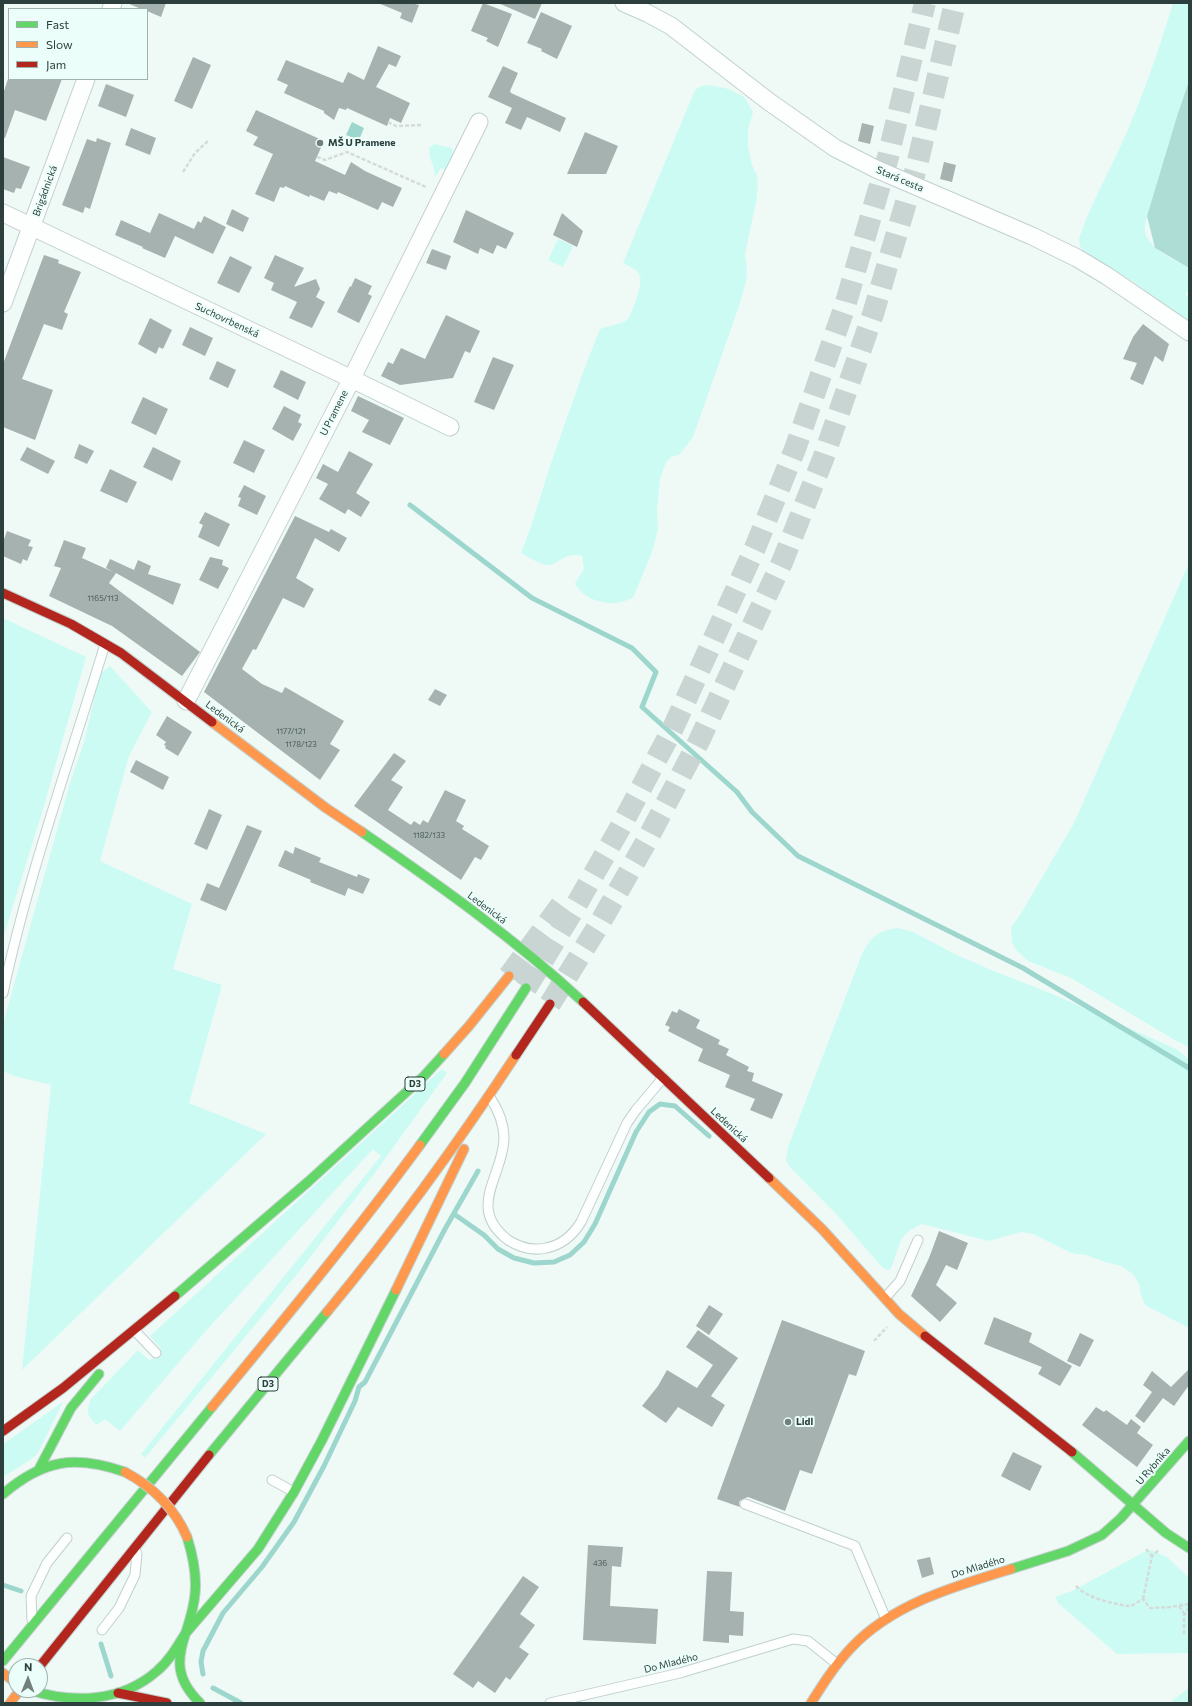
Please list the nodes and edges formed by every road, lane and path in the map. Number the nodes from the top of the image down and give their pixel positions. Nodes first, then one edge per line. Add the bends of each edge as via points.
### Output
1 (624, 3) edge
2 (86, 80) edge
3 (388, 122) dead end
4 (479, 122) dead end
5 (421, 126) dead end
6 (208, 141) dead end
7 (317, 157) dead end
8 (183, 172) dead end
9 (426, 187) dead end
10 (3, 213) edge
11 (32, 227) junction
12 (3, 303) edge
13 (1189, 332) edge
14 (352, 379) junction
15 (450, 427) dead end
16 (3, 593) edge
17 (105, 644) junction
18 (186, 701) junction
19 (509, 976) tunnel mouth
20 (526, 988) tunnel mouth
21 (3, 994) edge
22 (550, 1004) tunnel mouth
23 (663, 1078) junction
24 (489, 1096) junction
25 (918, 1240) dead end
26 (885, 1298) junction
27 (154, 1314) junction
28 (137, 1333) junction
29 (156, 1354) dead end
30 (3, 1431) edge
31 (1189, 1441) edge
32 (39, 1469) junction
33 (272, 1480) dead end
34 (294, 1492) junction
35 (3, 1494) edge
36 (745, 1504) dead end
37 (1133, 1505) junction
38 (67, 1538) dead end
39 (138, 1544) junction
40 (1189, 1548) edge
41 (1146, 1549) dead end
42 (1160, 1550) dead end
43 (1152, 1556) junction
44 (1076, 1586) dead end
45 (1143, 1599) junction
46 (1189, 1604) edge
47 (1179, 1606) junction
48 (1189, 1607) edge
49 (1185, 1614) junction
50 (886, 1618) junction
51 (32, 1625) junction
52 (102, 1630) dead end
53 (185, 1634) junction
54 (1184, 1634) dead end
55 (46, 1658) edge
56 (3, 1661) edge
57 (837, 1664) junction
58 (118, 1693) junction
59 (48, 1696) edge
60 (92, 1699) junction
61 (80, 1703) edge
62 (167, 1703) edge
63 (200, 1703) edge
64 (550, 1703) edge
65 (810, 1703) edge

1 - 13 street, Stará cesta via 672,26 835,148 876,169 1077,258
2 - 11 street, Brigádnická
3 - 5 path via 396,126
4 - 14 street, U Pramene
6 - 8 path via 195,153
7 - 9 path via 325,160 347,152
10 - 11 street, Suchovrbenská
11 - 12 street, Brigádnická
11 - 14 street, Suchovrbenská
14 - 15 street, Suchovrbenská
14 - 18 street, U Pramene
16 - 17 main road, Ledenická via 71,624
17 - 18 main road, Ledenická
17 - 21 lane via 40,854
18 - 23 main road, Ledenická via 326,808 494,926 548,970
19 - 27 main road, D3 via 424,1076 309,1181
20 - 51 main road via 464,1082 370,1212 308,1291
22 - 24 main road, D3
23 - 24 lane via 627,1124 576,1231 560,1244 541,1249 531,1249 512,1242 498,1229 489,1212 489,1192 501,1158 504,1137 500,1116
23 - 26 main road, Ledenická via 822,1229
24 - 34 main road, D3 via 364,1356
24 - 39 main road, D3 via 404,1214 338,1299
25 - 26 lane via 900,1281
26 - 37 main road, Ledenická via 899,1314 936,1346 1078,1457
27 - 28 main road, D3
27 - 30 main road, D3 via 63,1388
28 - 29 lane
28 - 32 main road, D3 via 80,1395
31 - 37 main road, U Rybníka
32 - 35 main road
32 - 53 main road, bridge via 53,1465 96,1463 125,1472 140,1480 165,1501 187,1537 194,1558 196,1589
33 - 34 lane
34 - 53 main road, D3 via 258,1549
36 - 50 lane via 855,1546
37 - 40 main road, Ledenická via 1166,1533
37 - 50 main road, Do Mladého via 1104,1533 1076,1548 934,1594
38 - 51 lane via 47,1563 31,1596
39 - 52 lane via 135,1575 119,1608
39 - 55 main road, D3
41 - 43 path
42 - 43 path
43 - 45 path
44 - 45 path via 1090,1595 1114,1603 1131,1606
45 - 47 path via 1150,1608
46 - 47 path
47 - 49 path
48 - 49 path
49 - 54 path
50 - 57 main road, Do Mladého
51 - 56 main road
53 - 58 main road via 158,1671 139,1684
53 - 63 main road via 180,1652 180,1669 184,1684
57 - 64 lane, Do Mladého via 808,1641 793,1639 674,1674
57 - 65 main road, Do Mladého
58 - 60 main road
58 - 62 main road
59 - 60 main road via 66,1701
60 - 61 main road

